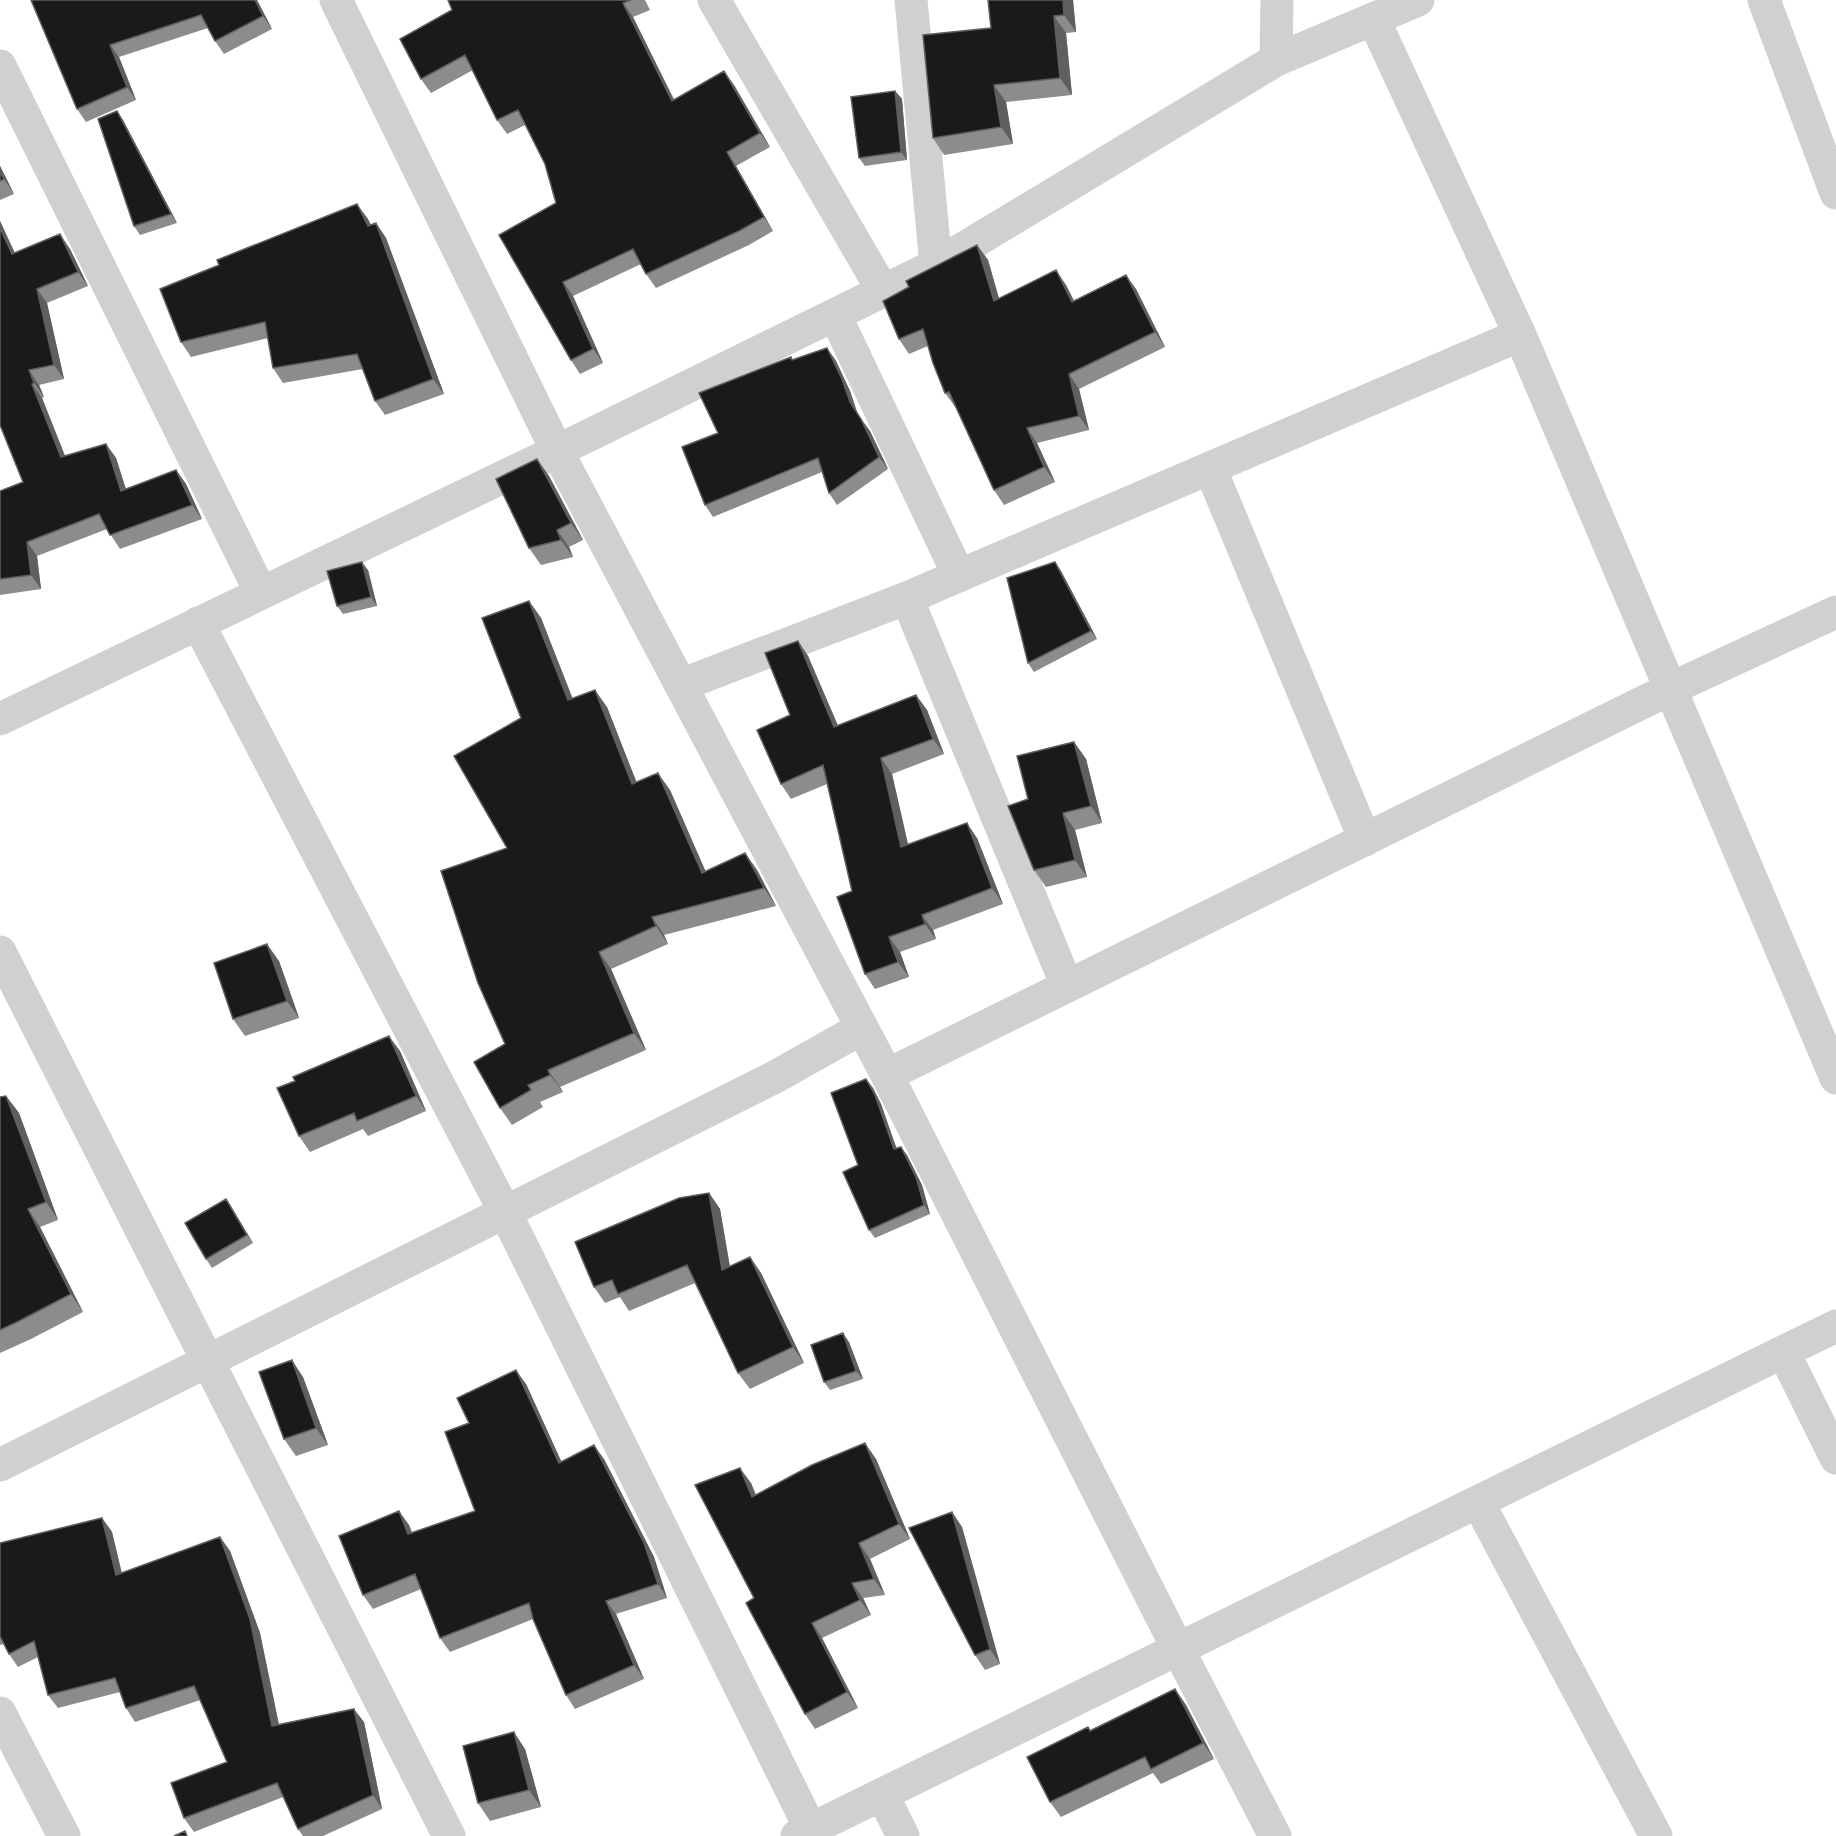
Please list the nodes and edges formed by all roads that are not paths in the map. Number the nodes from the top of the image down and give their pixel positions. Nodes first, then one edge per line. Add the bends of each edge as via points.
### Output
1 (336, 0) edge
2 (714, 0) edge
3 (911, 0) edge
4 (1277, 0) edge
5 (1418, 0) edge
6 (1764, 0) edge
7 (1374, 20) junction
8 (1276, 60) junction
9 (0, 66) edge
10 (1836, 193) edge
11 (936, 265) junction
12 (883, 291) junction
13 (835, 315) junction
14 (1520, 335) junction
15 (556, 451) junction
16 (1210, 468) junction
17 (959, 576) junction
18 (261, 593) junction
19 (907, 598) junction
20 (1836, 612) edge
21 (198, 623) junction
22 (681, 685) junction
23 (1670, 689) junction
24 (0, 719) edge
25 (1365, 840) junction
26 (0, 952) edge
27 (1067, 986) junction
28 (862, 1028) junction
29 (887, 1075) junction
30 (1836, 1078) edge
31 (505, 1212) junction
32 (1836, 1326) edge
33 (1784, 1353) junction
34 (208, 1361) junction
35 (1836, 1458) edge
36 (0, 1465) edge
37 (1479, 1502) junction
38 (1178, 1649) junction
39 (0, 1713) edge
40 (882, 1794) junction
41 (804, 1833) edge
42 (64, 1836) edge
43 (449, 1836) edge
44 (903, 1836) edge
45 (1275, 1836) edge
46 (1656, 1836) edge

1 - 15 street
2 - 12 street
3 - 11 street
4 - 8 street
5 - 7 street
6 - 10 street
7 - 8 street
7 - 14 street
8 - 11 street
9 - 18 street
11 - 12 street
12 - 13 street
13 - 15 street
13 - 17 street
14 - 16 street
14 - 23 street
15 - 18 street
15 - 22 street
16 - 17 street
16 - 25 street
17 - 19 street
18 - 21 street
19 - 22 street
19 - 27 street
20 - 23 street
21 - 24 street
21 - 31 street
22 - 28 street
23 - 25 street
23 - 30 street
25 - 27 street
26 - 34 street
27 - 29 street
28 - 29 street
28 - 31 street via 775,1077
29 - 38 street
31 - 34 street
31 - 41 street
32 - 33 street
33 - 35 street
33 - 37 street
34 - 36 street
34 - 43 street
37 - 38 street
37 - 46 street
38 - 40 street
38 - 45 street
39 - 42 street
40 - 41 street
40 - 44 street

